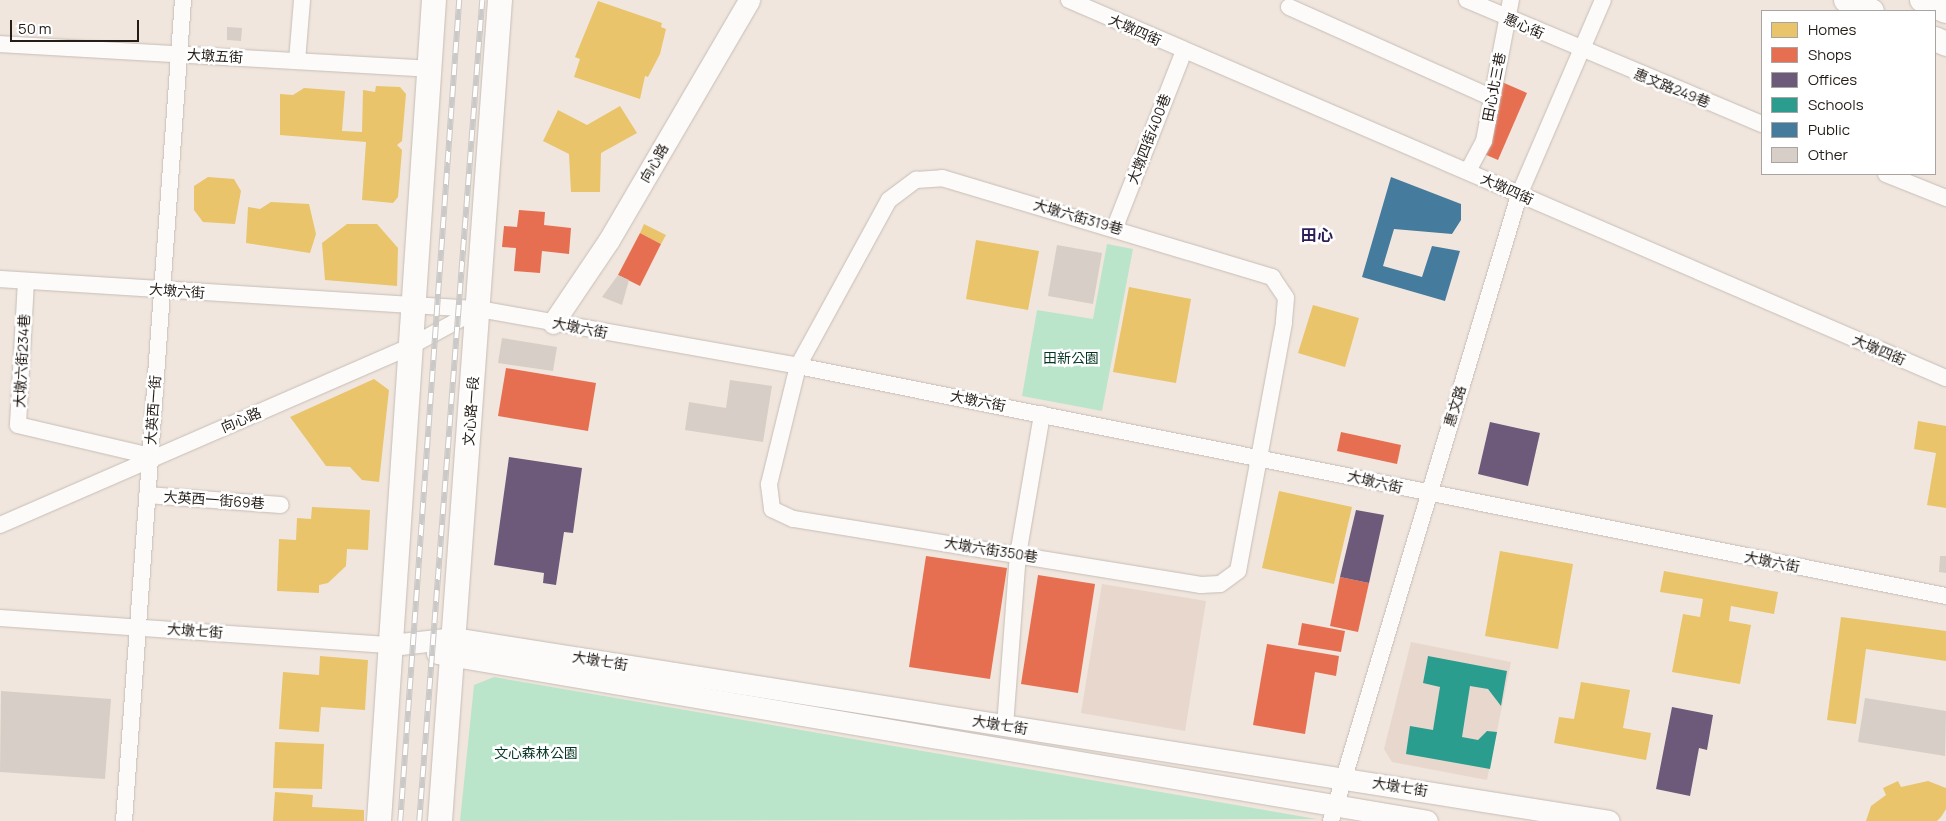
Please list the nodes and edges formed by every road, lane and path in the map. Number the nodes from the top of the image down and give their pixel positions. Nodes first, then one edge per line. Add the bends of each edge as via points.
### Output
1 (183, 0) edge
2 (302, 0) edge
3 (434, 0) edge
4 (500, 0) edge
5 (749, 0) edge
6 (1069, 0) edge
7 (1467, 0) edge
8 (1511, 0) edge
9 (1603, 0) edge
10 (1846, 0) edge
11 (1922, 0) edge
12 (1289, 7) dead end
13 (1870, 10) edge
14 (1946, 11) edge
15 (1507, 19) junction
16 (0, 44) edge
17 (1184, 51) junction
18 (1582, 51) junction
19 (179, 54) junction
20 (297, 61) junction
21 (429, 69) junction
22 (1492, 98) junction
23 (1761, 124) edge
24 (1468, 171) junction
25 (1888, 175) edge
26 (1519, 195) junction
27 (1946, 198) edge
28 (1115, 227) junction
29 (0, 279) edge
30 (26, 281) junction
31 (162, 290) junction
32 (413, 308) junction
33 (479, 309) junction
34 (554, 323) junction
35 (409, 347) junction
36 (798, 366) junction
37 (1946, 378) edge
38 (1042, 414) junction
39 (1259, 456) junction
40 (150, 458) junction
41 (147, 495) junction
42 (1428, 495) junction
43 (281, 505) dead end
44 (0, 525) edge
45 (1018, 555) junction
46 (1946, 596) edge
47 (0, 618) edge
48 (138, 627) junction
49 (391, 645) junction
50 (453, 647) junction
51 (1005, 726) junction
52 (1344, 777) junction
53 (1333, 813) edge
54 (124, 821) edge
55 (379, 821) edge
56 (440, 821) edge
57 (1427, 821) edge
58 (1609, 821) edge

1 - 19 street, 大英西一街
2 - 20 street
3 - 21 main road
4 - 33 main road, 文心路一段
5 - 34 street, 向心路 via 609,240
6 - 17 street, 大墩四街
7 - 15 street, 惠心街
8 - 15 street, 田心北三巷
9 - 18 street, 惠文路
10 - 13 main road
11 - 14 main road
12 - 22 street
15 - 18 street, 惠心街
15 - 22 street, 田心北三巷
16 - 19 street, 大墩五街
17 - 24 street, 大墩四街
17 - 28 street, 大墩四街400巷
18 - 23 street, 惠文路249巷
18 - 26 street, 惠文路
19 - 20 street, 大墩五街
19 - 31 street, 大英西一街
20 - 21 street, 大墩五街
21 - 32 main road
22 - 24 street, 田心北三巷 via 1484,141
24 - 26 street, 大墩四街
25 - 27 street
26 - 37 street, 大墩四街
26 - 42 street, 惠文路
28 - 36 street, 大墩六街319巷 via 942,178 916,180 889,200
28 - 39 street, 大墩六街319巷 via 1272,277 1286,298
29 - 30 street, 大墩六街
30 - 31 street, 大墩六街
30 - 40 street, 大墩六街234巷 via 18,426
31 - 32 street, 大墩六街
31 - 40 street, 大英西一街
32 - 33 street, 大墩六街
32 - 35 main road
33 - 34 street, 大墩六街
33 - 35 street, 向心路
33 - 50 main road, 文心路一段
34 - 36 street, 大墩六街
35 - 40 street, 向心路
35 - 49 main road
36 - 38 street, 大墩六街
36 - 45 street, 大墩六街350巷 via 768,484 772,509 793,519
38 - 39 street, 大墩六街
38 - 45 street
39 - 42 street, 大墩六街
39 - 45 street, 大墩六街350巷 via 1238,572 1220,584
40 - 41 street, 大英西一街
40 - 44 street, 向心路
41 - 43 street, 大英西一街69巷
41 - 48 street, 大英西一街
42 - 46 street, 大墩六街
42 - 52 street, 惠文路
45 - 51 street
47 - 48 street, 大墩七街
48 - 49 street, 大墩七街
48 - 54 street, 大英西一街
49 - 50 street, 大墩七街
49 - 55 main road
50 - 51 street, 大墩七街
50 - 53 street, 大墩七街
50 - 56 main road, 文心路一段
51 - 52 street, 大墩七街
52 - 53 street, 惠文路
52 - 58 street, 大墩七街
53 - 57 street, 大墩七街

